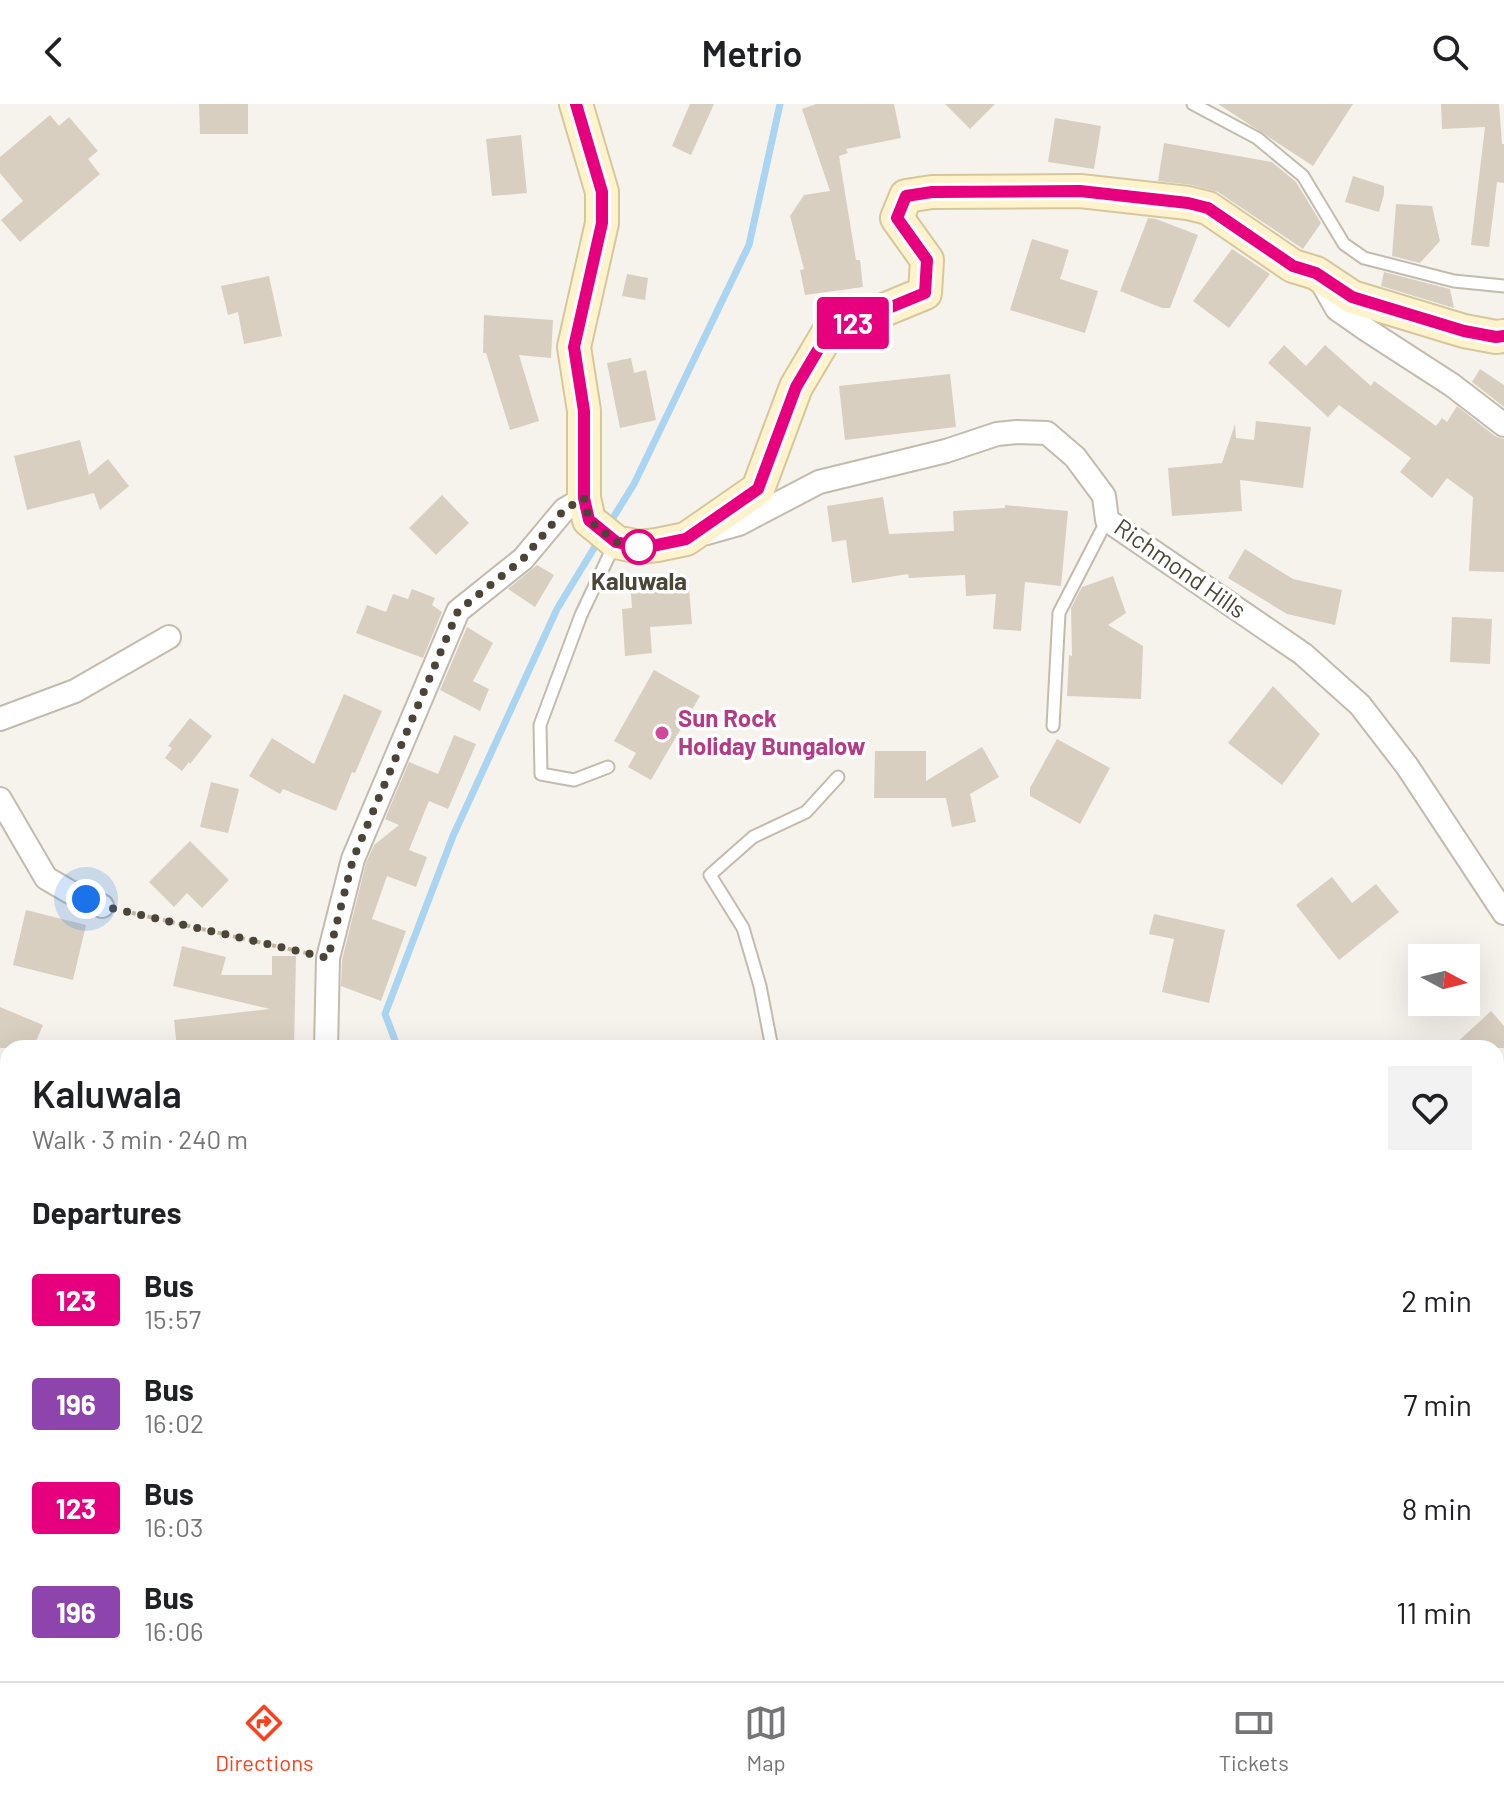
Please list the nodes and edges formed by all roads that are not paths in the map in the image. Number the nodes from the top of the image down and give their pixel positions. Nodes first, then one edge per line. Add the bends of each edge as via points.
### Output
1 (576, 104) edge
2 (1193, 104) edge
3 (1316, 273) junction
4 (1504, 286) edge
5 (1504, 336) edge
6 (1504, 425) edge
7 (1107, 520) junction
8 (599, 524) junction
9 (686, 539) junction
10 (169, 637) dead end
11 (0, 719) edge
12 (1053, 726) dead end
13 (608, 767) dead end
14 (838, 777) dead end
15 (0, 799) edge
16 (102, 906) road end
17 (1504, 913) edge
18 (326, 1040) edge
19 (770, 1040) edge

1 - 8 street via 602,192 602,223 574,347
2 - 4 lane via 1257,138 1303,176 1344,244 1364,258 1454,281
3 - 5 street via 1352,297 1464,331
3 - 6 street via 1337,309
3 - 9 street via 1293,266 1208,208 1188,203 1080,191 906,196 897,218 927,260 925,293 828,333 796,387 758,489
7 - 9 street, Richmond Hills via 1104,496 1075,457 1047,433 1017,432 819,482 739,524
7 - 12 lane via 1059,613
7 - 17 street, Richmond Hills via 1303,654 1360,705
8 - 9 street via 639,547
8 - 13 lane via 581,615 540,725 541,774 574,780
8 - 18 street via 564,510 523,559 458,611 353,859 328,958
10 - 11 street via 75,691
14 - 19 lane via 806,812 753,837 710,875 743,928
15 - 16 street via 46,878

